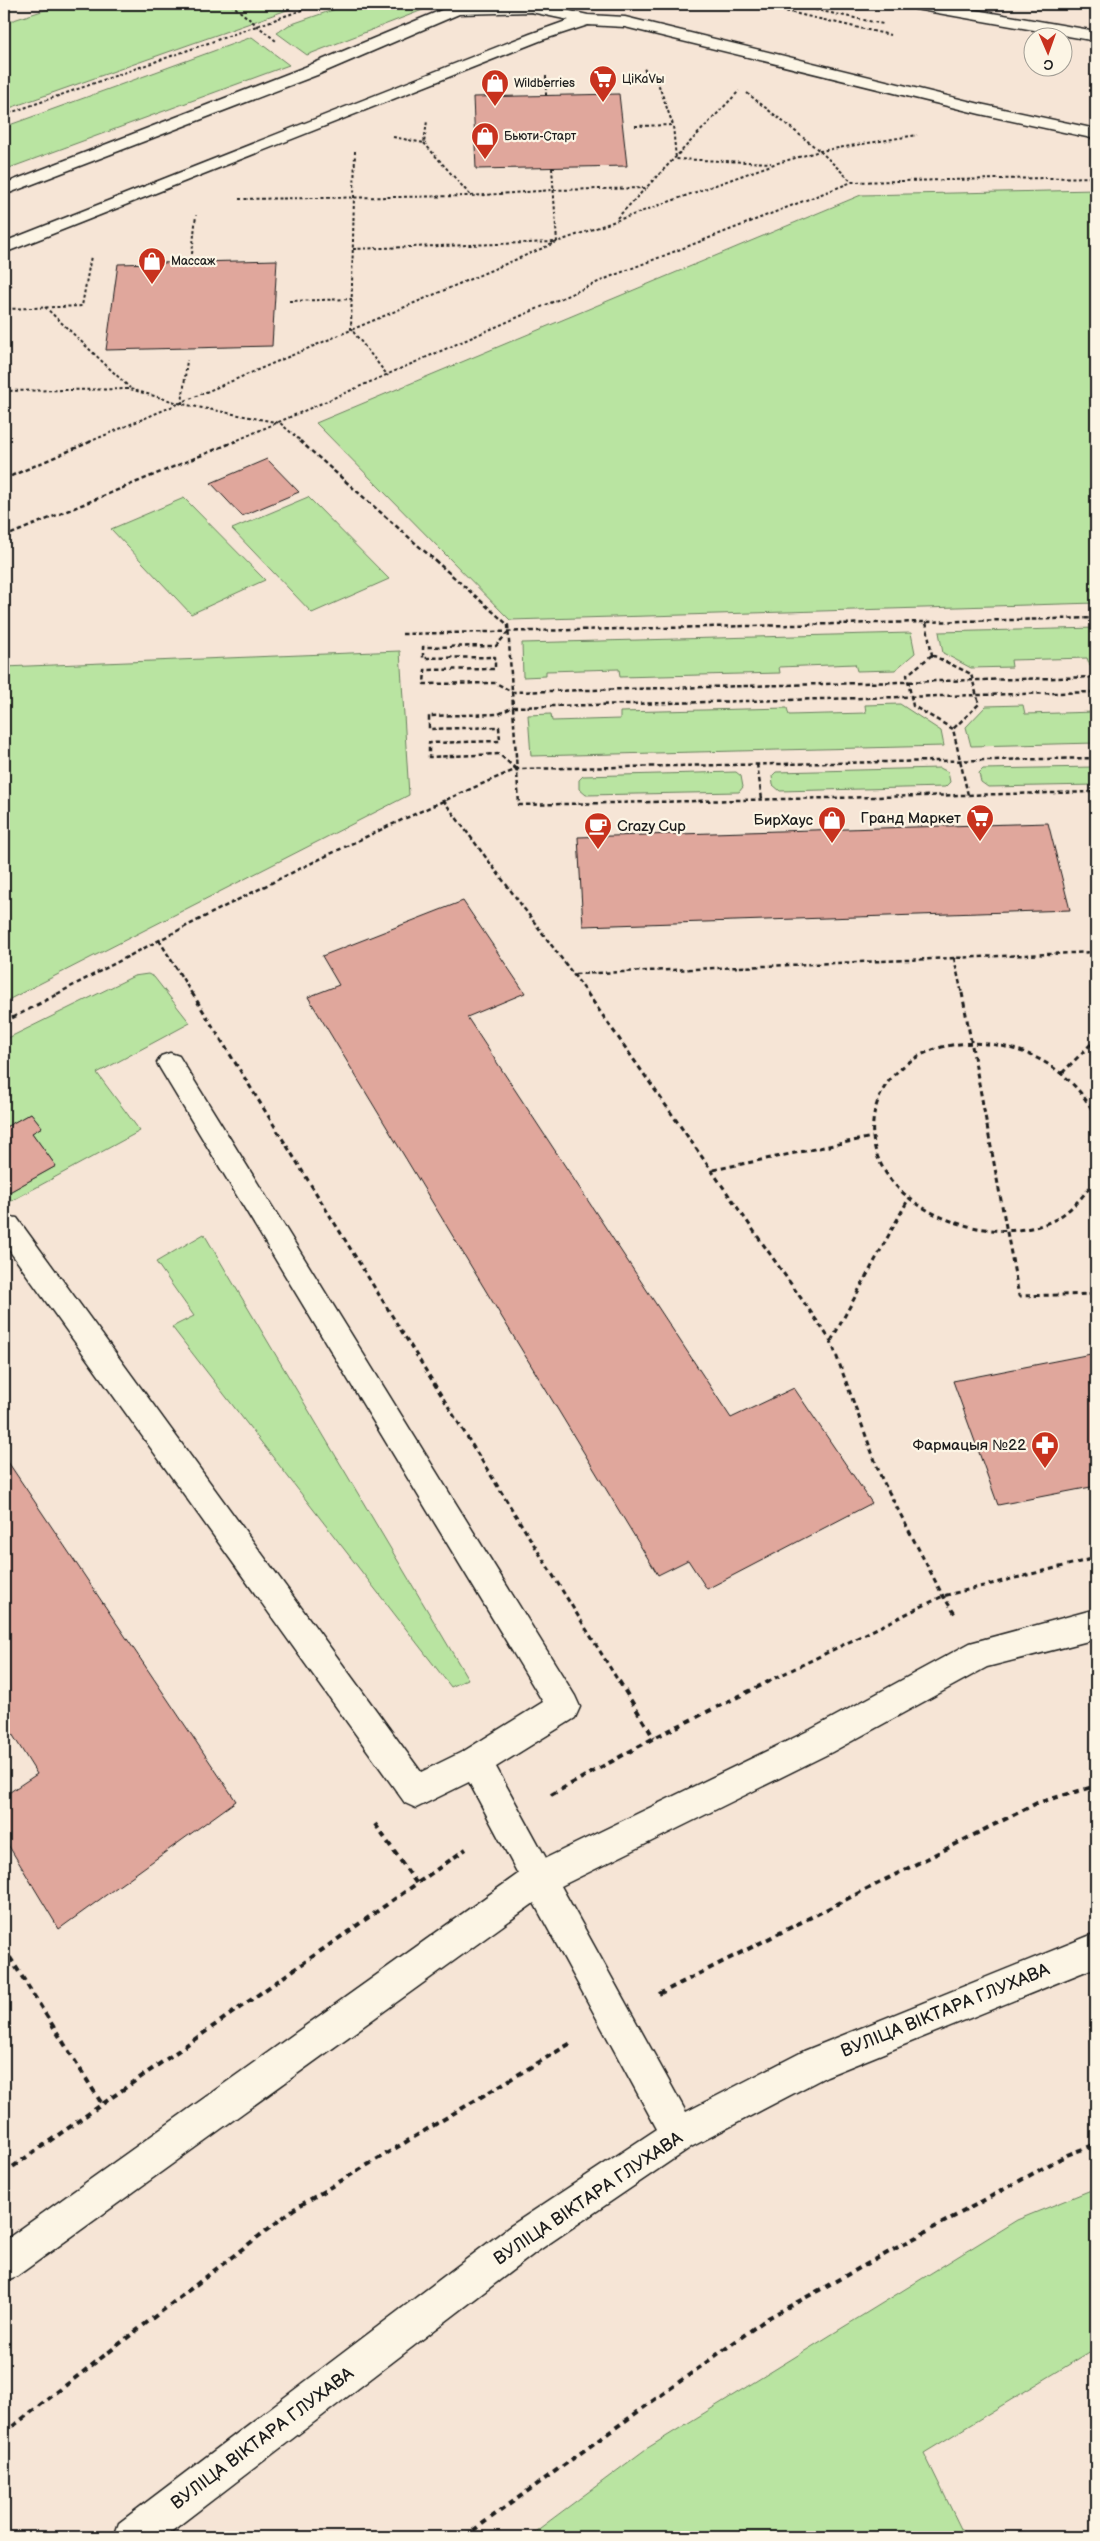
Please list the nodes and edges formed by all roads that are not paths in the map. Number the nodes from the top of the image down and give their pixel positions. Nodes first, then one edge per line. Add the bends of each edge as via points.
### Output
1 (915, 4) edge
2 (588, 20) junction
3 (1096, 36) edge
4 (1096, 134) edge
5 (4, 190) edge
6 (4, 248) edge
7 (170, 1063) dead end
8 (7, 1226) dead end
9 (1096, 1624) edge
10 (475, 1762) junction
11 (539, 1879) junction
12 (1096, 1950) edge
13 (679, 2135) junction
14 (4, 2263) edge
15 (133, 2537) edge

1 - 3 street
2 - 4 street via 625,22 980,109
2 - 5 street via 531,7 456,9 311,70
2 - 6 street via 536,37
7 - 10 street via 564,1706
8 - 10 street via 416,1792
9 - 11 street via 981,1654 821,1741
10 - 11 street
11 - 13 street
11 - 14 street
12 - 13 street, ВУЛІЦА ВІКТАРА ГЛУХАВА via 816,2063
13 - 15 street, ВУЛІЦА ВІКТАРА ГЛУХАВА via 522,2240

